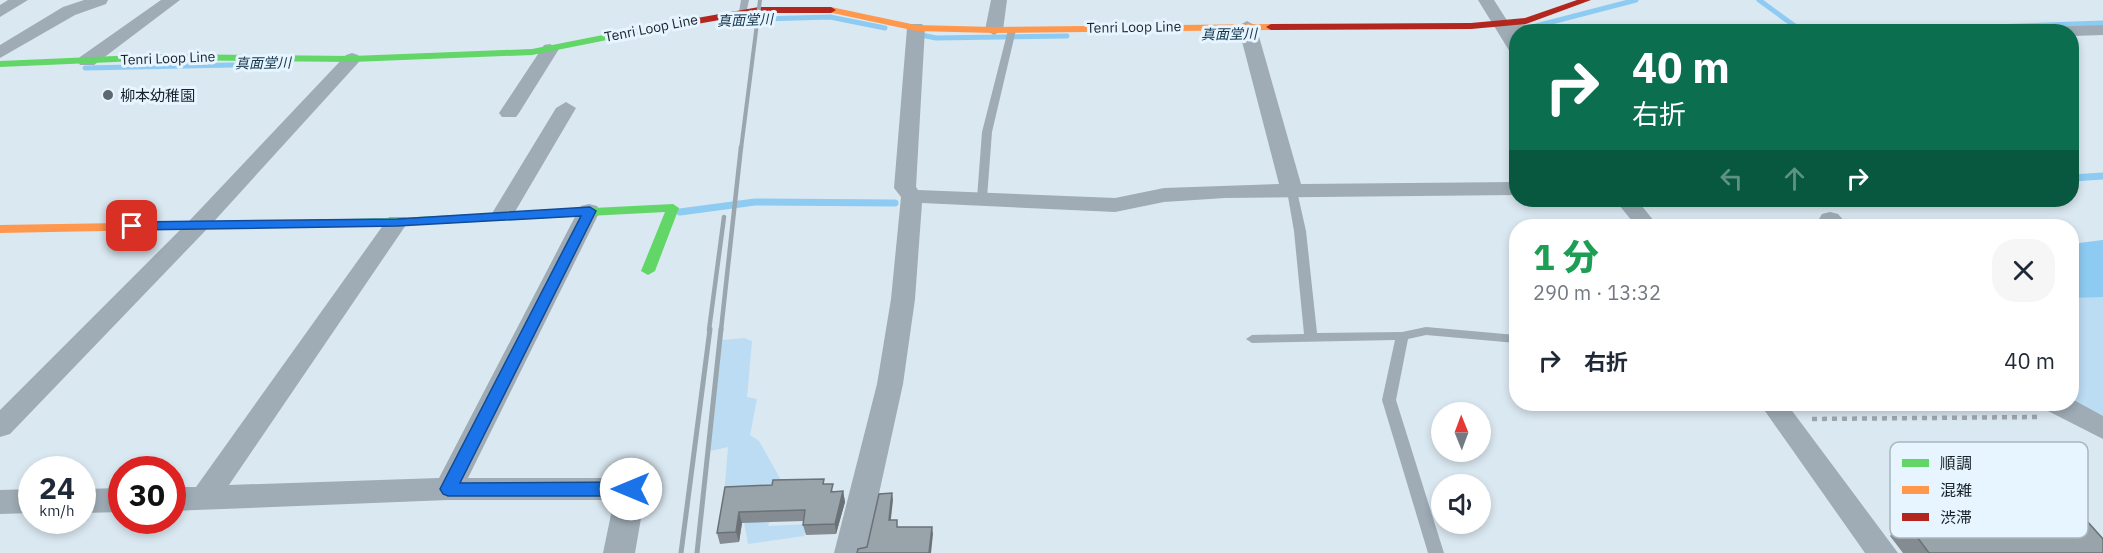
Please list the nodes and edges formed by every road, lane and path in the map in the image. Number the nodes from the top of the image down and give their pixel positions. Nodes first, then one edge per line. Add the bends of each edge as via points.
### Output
1 (20, 0) edge
2 (100, 0) edge
3 (172, 0) edge
4 (999, 0) edge
5 (1486, 0) edge
6 (1586, 0) edge
7 (744, 6) edge
8 (0, 12) edge
9 (1509, 24) edge
10 (1511, 24) edge
11 (1247, 26) junction
12 (1500, 26) junction
13 (1509, 27) edge
14 (916, 28) junction
15 (994, 30) junction
16 (1012, 30) junction
17 (2103, 30) edge
18 (2079, 31) edge
19 (1509, 38) edge
20 (550, 49) junction
21 (0, 53) edge
22 (352, 59) junction
23 (87, 62) junction
24 (0, 64) edge
25 (566, 108) dead end
26 (509, 113) dead end
27 (1509, 189) edge
28 (1292, 191) junction
29 (912, 196) junction
30 (982, 198) junction
31 (1632, 207) edge
32 (590, 211) junction
33 (502, 215) junction
34 (1641, 219) edge
35 (397, 222) junction
36 (199, 224) junction
37 (0, 229) edge
38 (648, 271) dead end
39 (1402, 336) junction
40 (1311, 338) junction
41 (1509, 338) edge
42 (1252, 339) dead end
43 (1778, 411) edge
44 (2081, 416) edge
45 (0, 427) edge
46 (448, 489) junction
47 (204, 498) junction
48 (186, 499) edge
49 (18, 501) edge
50 (0, 502) edge
51 (619, 553) edge
52 (850, 553) edge
53 (1436, 553) edge
54 (1882, 553) edge

1 - 8 street
2 - 21 street via 69,11
3 - 23 street
4 - 15 street
5 - 12 street
6 - 10 main road, Tenri Loop Line
7 - 14 main road, Tenri Loop Line via 837,10
7 - 20 main road, Tenri Loop Line
9 - 12 main road, Tenri Loop Line
11 - 12 main road, Tenri Loop Line
11 - 16 main road, Tenri Loop Line
11 - 28 street
12 - 13 street
12 - 19 street
14 - 15 main road, Tenri Loop Line
14 - 29 street via 905,188
15 - 16 main road, Tenri Loop Line
16 - 30 lane via 987,132
17 - 18 street
20 - 22 main road, Tenri Loop Line
20 - 26 street
22 - 23 main road, Tenri Loop Line via 248,56
22 - 36 street
23 - 24 main road, Tenri Loop Line
25 - 33 street
27 - 28 street
28 - 30 street via 1164,195 1115,205
28 - 40 lane
29 - 30 street
29 - 52 street via 903,299 890,384
31 - 34 street
32 - 33 main road
32 - 38 main road via 673,208
32 - 46 street
33 - 35 main road
35 - 36 main road
35 - 47 street
36 - 37 main road
36 - 45 street
39 - 40 lane
39 - 41 lane via 1426,331
39 - 53 lane via 1389,400
40 - 42 lane
43 - 44 path
43 - 54 street
46 - 47 street
46 - 51 street via 631,489
47 - 48 street
49 - 50 street

